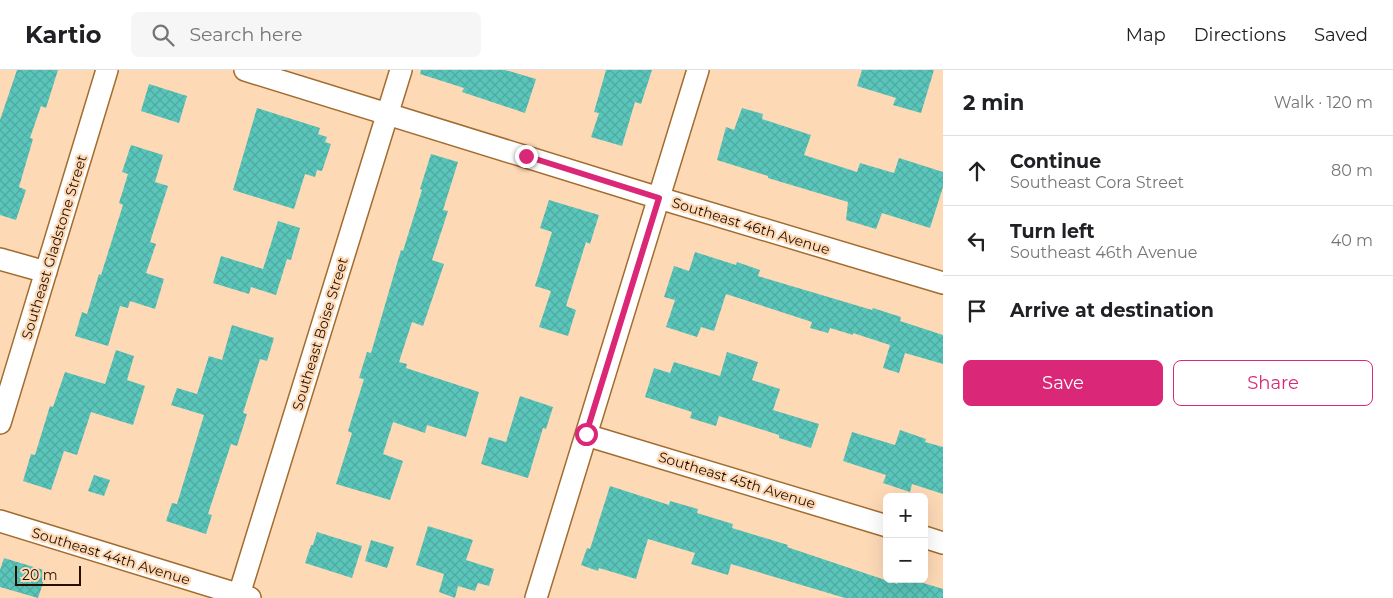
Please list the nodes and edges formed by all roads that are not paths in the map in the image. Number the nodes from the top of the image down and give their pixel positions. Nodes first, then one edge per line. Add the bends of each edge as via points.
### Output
1 (107, 70) edge
2 (245, 70) edge
3 (401, 70) edge
4 (698, 70) edge
5 (388, 113) junction
6 (659, 198) junction
7 (0, 259) edge
8 (46, 272) junction
9 (943, 283) edge
10 (0, 423) edge
11 (586, 434) junction
12 (0, 522) edge
13 (883, 525) edge
14 (927, 538) edge
15 (943, 543) edge
16 (243, 597) edge
17 (536, 598) edge

1 - 8 street, Southeast Gladstone Street
2 - 5 street, Southeast 46th Avenue
3 - 5 street, Southeast Boise Street
4 - 6 street
5 - 6 street, Southeast 46th Avenue
5 - 16 street, Southeast Boise Street
6 - 9 street, Southeast 46th Avenue
6 - 11 street
7 - 8 street
8 - 10 street, Southeast Gladstone Street
11 - 13 street, Southeast 45th Avenue
11 - 17 street
12 - 16 street, Southeast 44th Avenue
14 - 15 street

